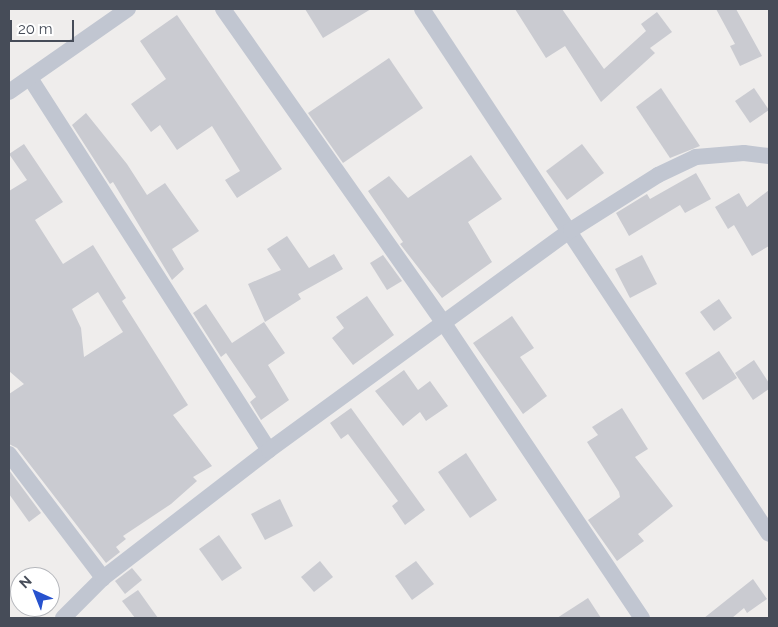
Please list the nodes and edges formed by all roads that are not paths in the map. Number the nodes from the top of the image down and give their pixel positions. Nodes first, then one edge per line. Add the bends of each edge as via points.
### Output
1 (128, 9) edge
2 (223, 9) edge
3 (422, 9) edge
4 (30, 78) junction
5 (9, 92) edge
6 (769, 156) edge
7 (571, 230) junction
8 (445, 325) junction
9 (269, 450) junction
10 (9, 454) edge
11 (769, 534) edge
12 (103, 578) junction
13 (62, 618) edge
14 (642, 618) edge

1 - 4 street
2 - 8 street
3 - 7 street
4 - 5 street
4 - 9 street
6 - 7 street via 744,152 696,157 658,174
7 - 8 street
7 - 11 street
8 - 9 street
8 - 14 street
9 - 12 street
10 - 12 street
12 - 13 street

